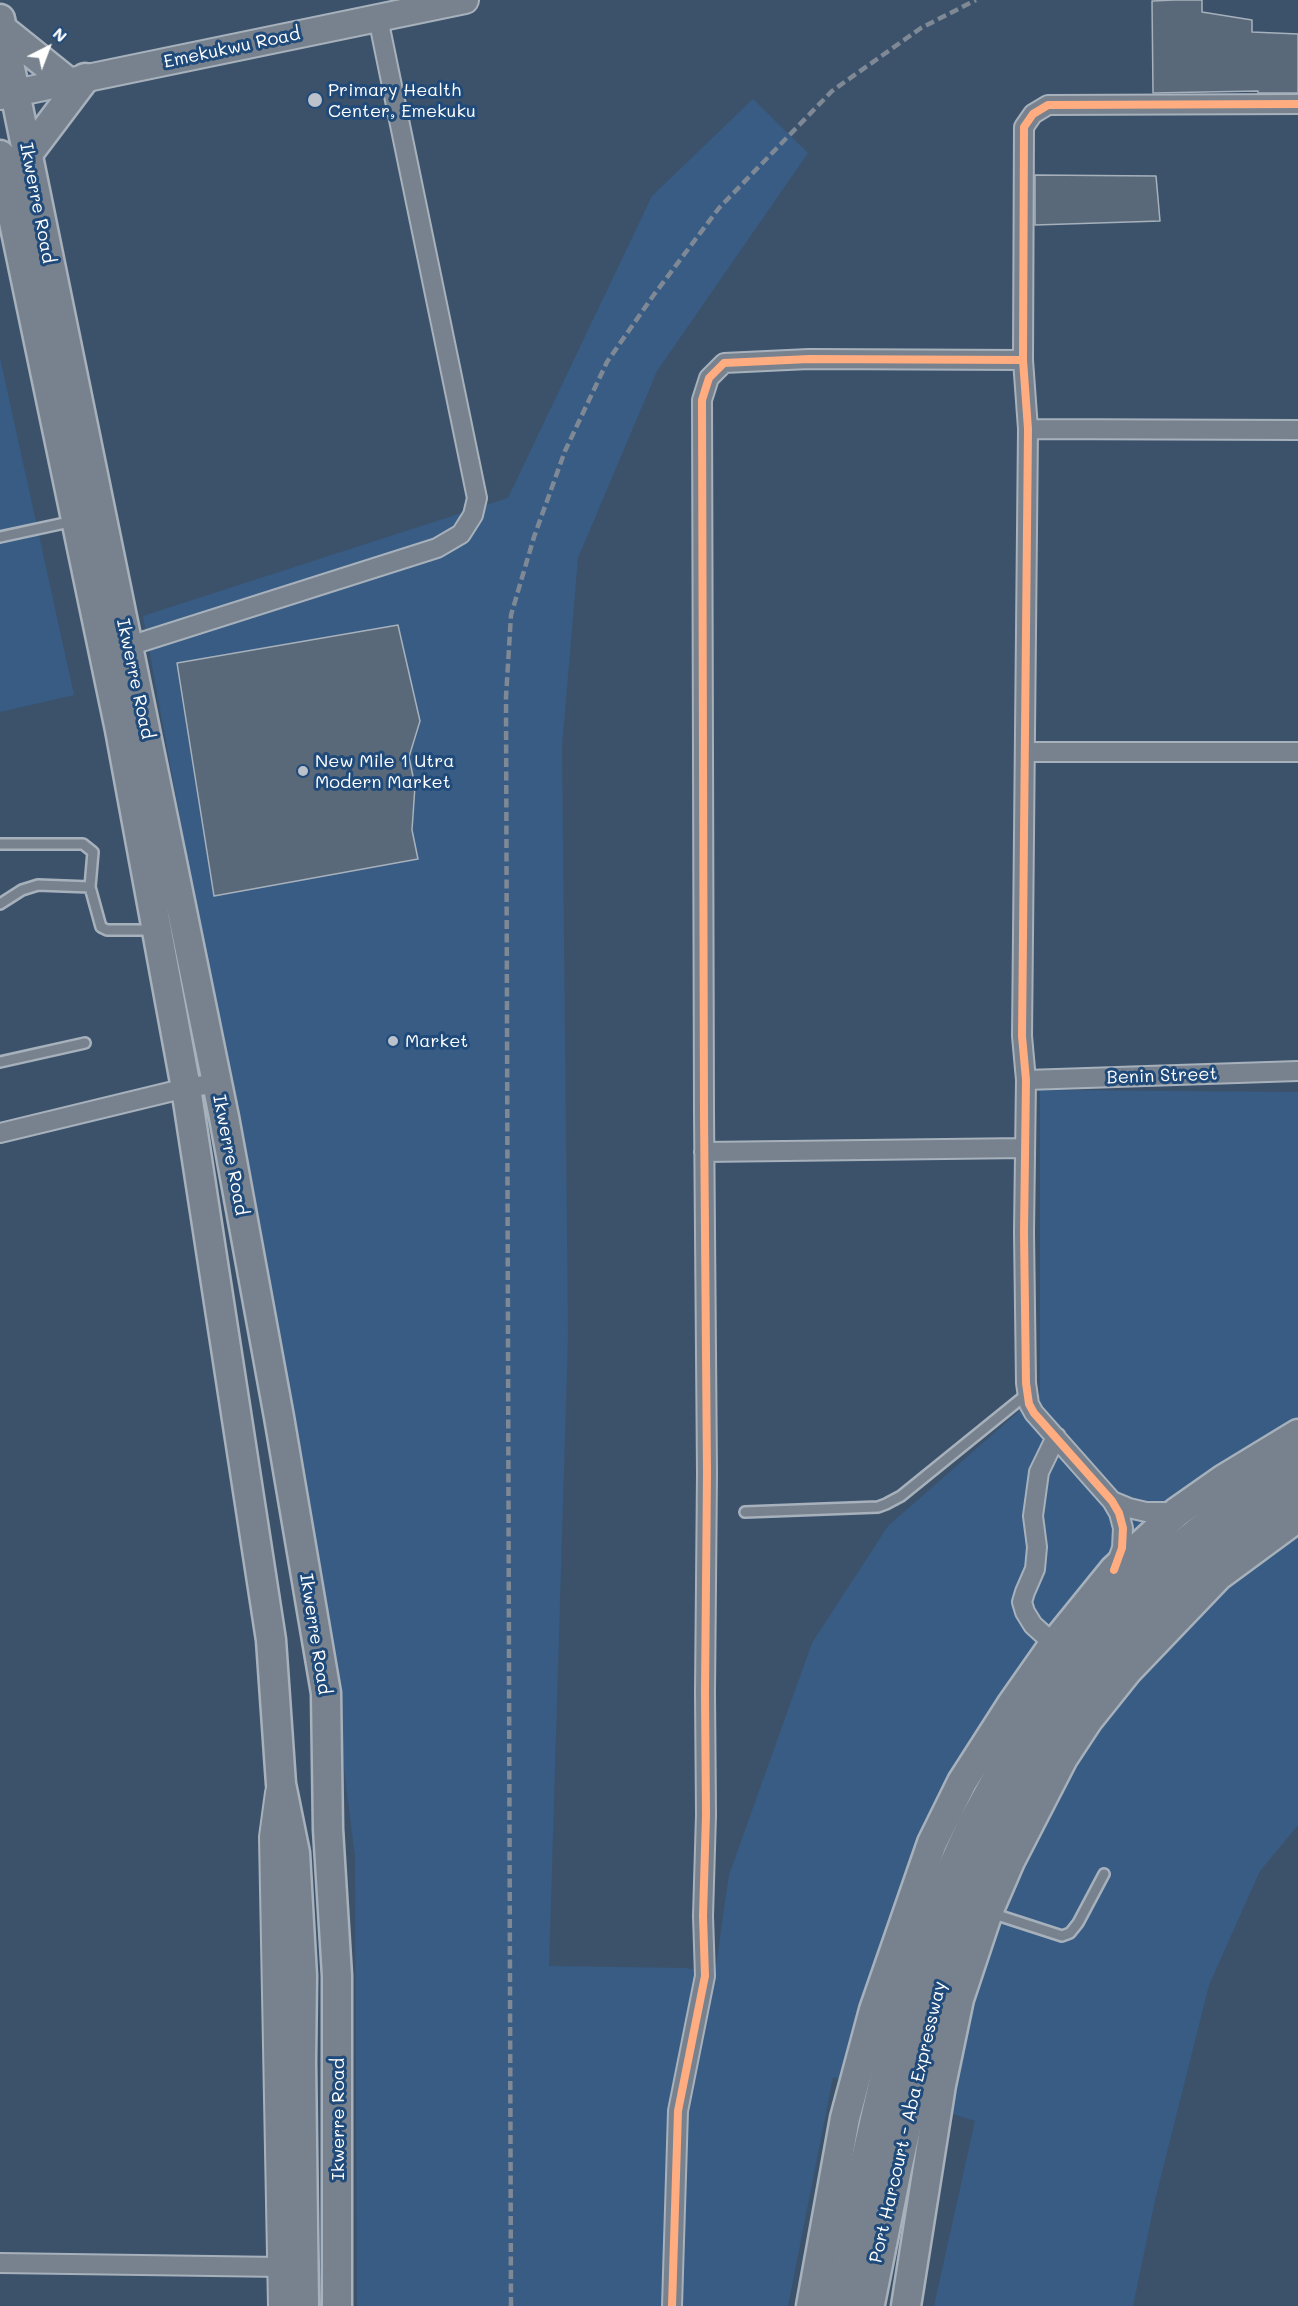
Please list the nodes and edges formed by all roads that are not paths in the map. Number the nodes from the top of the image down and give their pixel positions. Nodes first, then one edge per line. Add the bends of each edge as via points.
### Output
1 (465, 0) edge
2 (378, 18) junction
3 (1, 24) edge
4 (77, 80) junction
5 (7, 94) edge
6 (1298, 104) edge
7 (8, 162) edge
8 (1023, 360) junction
9 (1028, 429) junction
10 (1298, 430) edge
11 (76, 520) junction
12 (0, 537) edge
13 (129, 645) junction
14 (1026, 752) junction
15 (1298, 752) edge
16 (0, 844) edge
17 (90, 887) junction
18 (0, 904) edge
19 (156, 930) junction
20 (85, 1043) dead end
21 (0, 1062) edge
22 (1298, 1071) edge
23 (1026, 1080) junction
24 (217, 1083) junction
25 (186, 1089) junction
26 (0, 1133) edge
27 (1025, 1148) junction
28 (704, 1152) junction
29 (1027, 1394) junction
30 (1298, 1434) edge
31 (1056, 1437) junction
32 (1298, 1463) edge
33 (1298, 1491) edge
34 (1112, 1501) junction
35 (745, 1512) dead end
36 (1177, 1512) junction
37 (1298, 1517) edge
38 (1114, 1570) junction
39 (1054, 1644) junction
40 (280, 1784) junction
41 (1104, 1874) dead end
42 (988, 1912) junction
43 (302, 1976) junction
44 (337, 1976) junction
45 (301, 2062) junction
46 (278, 2084) junction
47 (880, 2168) junction
48 (0, 2264) edge
49 (282, 2267) junction
50 (282, 2306) edge
51 (304, 2306) edge
52 (337, 2306) edge
53 (672, 2306) edge
54 (811, 2306) edge
55 (841, 2306) edge
56 (867, 2306) edge
57 (906, 2306) edge

1 - 2 street, Emekukwu Road
2 - 4 street, Emekukwu Road
2 - 13 street via 477,498 473,515 461,534 437,548
3 - 4 main road
3 - 5 main road, Ikwerre Road
4 - 5 street, Emekukwu Road
4 - 7 main road
5 - 7 main road, Ikwerre Road
6 - 8 street via 1048,105 1033,114 1024,127
7 - 11 main road, Ikwerre Road via 10,220
7 - 13 main road, Ikwerre Road
8 - 9 street
8 - 28 street via 809,359 724,363 709,378 702,400
9 - 10 street
9 - 14 street
11 - 12 lane
11 - 19 main road, Ikwerre Road
13 - 24 main road, Ikwerre Road
14 - 15 street
14 - 23 street via 1022,1036
16 - 17 lane via 83,844 93,852
17 - 18 lane via 38,885
17 - 19 lane via 101,927
19 - 25 main road, Ikwerre Road
20 - 21 lane
22 - 23 street, Benin Street
23 - 27 street
24 - 25 street
24 - 44 main road, Ikwerre Road via 326,1693 328,1829
25 - 26 street
25 - 40 main road, Ikwerre Road via 271,1640
27 - 28 street
27 - 29 street
28 - 53 street via 705,1977 678,2112
29 - 31 street via 1034,1413
29 - 35 lane via 901,1496 878,1508
30 - 36 main road
31 - 34 street
31 - 39 street via 1039,1472 1033,1516 1035,1569 1023,1602 1033,1625
32 - 47 highway, Port Harcourt - Aba Expressway via 1157,1568 1059,1685 1015,1751 974,1826 943,1895 900,2022
33 - 47 highway, Port Harcourt - Aba Expressway via 1216,1551 1176,1586 1123,1641 1039,1755 985,1857 934,1990
34 - 36 street via 1146,1512
34 - 38 street via 1123,1528 1122,1548
36 - 38 main road
37 - 42 main road via 1218,1576 1128,1670 1088,1720 1063,1758
38 - 39 main road
39 - 54 main road via 962,1782 928,1852 874,2010 845,2118
40 - 43 main road via 296,1853
40 - 46 street, Ikwerre Road via 273,1838
41 - 42 lane via 1078,1923 1062,1936
42 - 57 main road via 959,1999 945,2063
43 - 44 main road
43 - 45 main road
44 - 52 main road, Ikwerre Road
45 - 46 main road
45 - 51 main road
46 - 49 street, Ikwerre Road
47 - 55 highway, Port Harcourt - Aba Expressway
47 - 56 highway, Port Harcourt - Aba Expressway
48 - 49 street
49 - 50 street, Ikwerre Road

